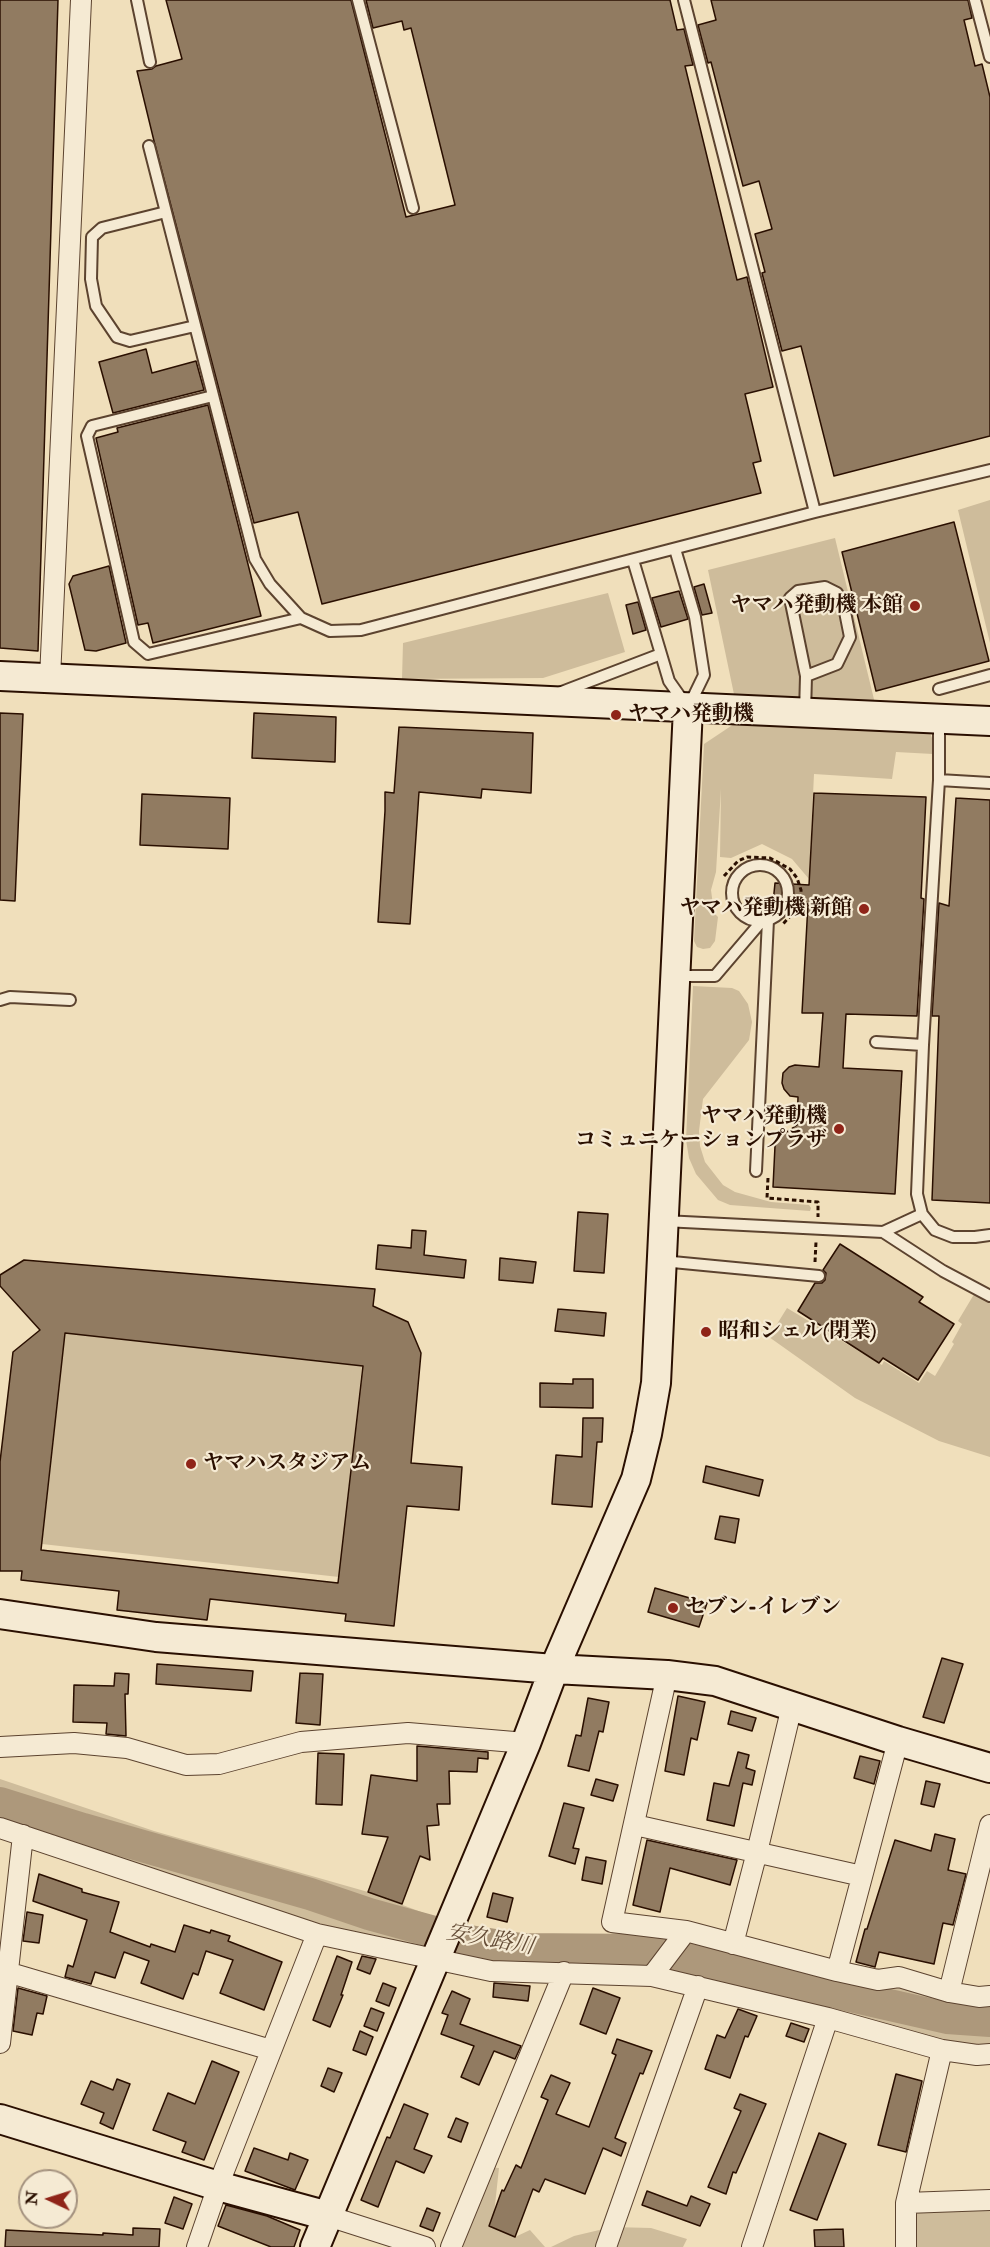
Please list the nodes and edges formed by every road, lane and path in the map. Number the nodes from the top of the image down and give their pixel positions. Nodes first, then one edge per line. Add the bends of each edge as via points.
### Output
1 (81, 0) edge
2 (137, 0) edge
3 (358, 0) edge
4 (684, 0) edge
5 (975, 0) edge
6 (990, 57) edge
7 (150, 62) dead end
8 (149, 146) dead end
9 (413, 208) dead end
10 (166, 212) junction
11 (195, 326) junction
12 (213, 396) junction
13 (990, 470) edge
14 (815, 512) junction
15 (675, 549) junction
16 (633, 560) junction
17 (301, 618) junction
18 (661, 654) junction
19 (990, 675) edge
20 (0, 676) edge
21 (806, 676) junction
22 (50, 678) junction
23 (939, 689) dead end
24 (540, 701) junction
25 (688, 708) junction
26 (805, 713) junction
27 (939, 718) junction
28 (990, 721) edge
29 (939, 780) junction
30 (990, 783) edge
31 (724, 876) dead end
32 (764, 921) junction
33 (779, 927) dead end
34 (675, 976) junction
35 (0, 1000) edge
36 (70, 1000) dead end
37 (876, 1042) dead end
38 (923, 1045) junction
39 (756, 1171) dead end
40 (768, 1174) dead end
41 (922, 1214) junction
42 (663, 1221) junction
43 (817, 1228) junction
44 (883, 1232) junction
45 (990, 1235) edge
46 (662, 1262) junction
47 (817, 1276) joint
48 (990, 1296) edge
49 (0, 1614) edge
50 (554, 1669) junction
51 (667, 1675) junction
52 (792, 1706) junction
53 (898, 1741) junction
54 (526, 1743) junction
55 (0, 1747) edge
56 (990, 1768) edge
57 (635, 1825) junction
58 (990, 1825) edge
59 (0, 1828) edge
60 (23, 1835) junction
61 (758, 1852) junction
62 (986, 1857) edge
63 (862, 1876) junction
64 (317, 1934) junction
65 (683, 1935) junction
66 (733, 1944) junction
67 (435, 1959) junction
68 (837, 1971) junction
69 (7, 1972) junction
70 (564, 1972) junction
71 (654, 1972) junction
72 (698, 1986) junction
73 (949, 1992) junction
74 (990, 1996) edge
75 (828, 2018) junction
76 (0, 2043) edge
77 (271, 2050) junction
78 (942, 2050) junction
79 (990, 2054) edge
80 (0, 2119) edge
81 (218, 2186) junction
82 (990, 2200) edge
83 (906, 2203) junction
84 (328, 2216) junction
85 (420, 2246) edge
86 (197, 2247) edge
87 (315, 2247) edge
88 (451, 2247) edge
89 (606, 2247) edge
90 (752, 2247) edge
91 (906, 2247) edge

1 - 22 street
2 - 7 lane
3 - 9 lane
4 - 14 lane
5 - 6 lane
8 - 10 lane
10 - 11 lane
10 - 11 lane via 102,228 92,237 91,279 96,306 117,337 129,341
11 - 12 lane
12 - 17 lane via 255,559 270,584
12 - 17 lane via 92,426 87,436 134,642 148,654
13 - 14 lane
14 - 15 lane
15 - 16 lane
15 - 25 lane via 695,617 704,675
16 - 17 lane via 361,630 330,631
16 - 18 lane
18 - 24 lane
18 - 25 lane via 669,681
19 - 23 lane
20 - 22 street
21 - 21 lane via 790,598 798,591 825,587 837,593 850,637 837,664
21 - 26 lane
22 - 24 street
24 - 25 street
25 - 26 street
25 - 34 street
26 - 27 street
27 - 28 street
27 - 29 lane
29 - 30 lane
29 - 38 lane
31 - 33 path via 747,857 770,858 790,869 797,878 801,898
32 - 32 lane via 747,918 736,909 732,895 735,880 745,869 759,865 773,868 784,878 788,892 785,907 775,918
32 - 34 lane via 715,976
32 - 39 lane
34 - 42 street
35 - 36 lane
37 - 38 lane
38 - 41 lane via 917,1194
40 - 43 path via 767,1198 819,1202
41 - 44 lane
41 - 45 lane via 935,1230 953,1237
42 - 43 lane
42 - 46 street
43 - 44 lane
43 - 47 path
44 - 48 lane
46 - 47 lane
46 - 50 street via 656,1383 636,1479
49 - 50 street via 156,1637
50 - 51 street
50 - 54 street
51 - 52 street via 715,1681
51 - 57 street
52 - 53 street
52 - 61 street
53 - 56 street
53 - 63 street
54 - 55 street via 408,1733 301,1742 219,1764 186,1765 127,1748 74,1743
54 - 67 street
57 - 61 street
57 - 65 street via 612,1922
58 - 62 street
59 - 60 street
60 - 64 street
60 - 69 street
61 - 63 street
61 - 66 street
62 - 73 street
63 - 68 street
64 - 67 street
64 - 77 street
65 - 66 street
65 - 71 street
66 - 68 street
67 - 70 street via 491,1971
67 - 84 street
68 - 73 street via 878,1980 899,1977
69 - 76 street
69 - 77 street
70 - 71 street
70 - 88 street
71 - 72 street
72 - 75 street
72 - 89 street
73 - 74 street
75 - 78 street
75 - 90 street
77 - 81 street
78 - 79 street
78 - 83 street
80 - 81 street
81 - 84 street
81 - 86 street
82 - 83 street
83 - 91 street
84 - 85 street
84 - 87 street

